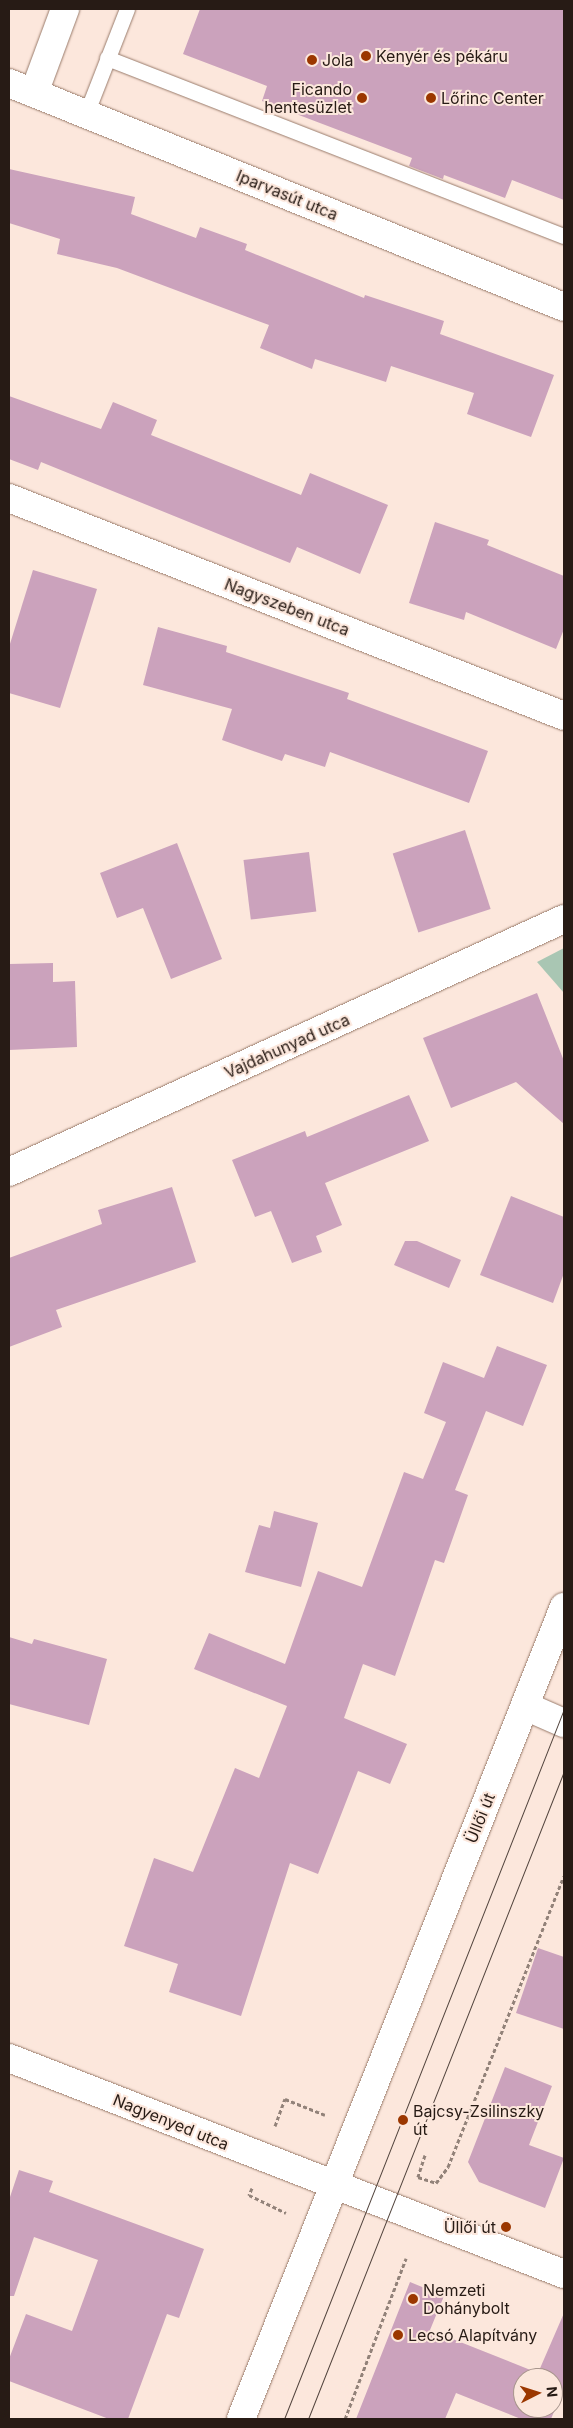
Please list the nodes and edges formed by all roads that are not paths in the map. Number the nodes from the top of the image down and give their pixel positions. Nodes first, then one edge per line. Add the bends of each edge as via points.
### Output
1 (66, 9) edge
2 (126, 9) edge
3 (107, 58) junction
4 (9, 83) edge
5 (34, 93) junction
6 (86, 114) junction
7 (564, 236) edge
8 (564, 306) edge
9 (9, 498) edge
10 (564, 716) edge
11 (564, 919) edge
12 (9, 1172) edge
13 (564, 1607) edge
14 (525, 1706) junction
15 (564, 1723) edge
16 (9, 2058) edge
17 (332, 2187) junction
18 (564, 2274) edge
19 (241, 2419) edge

1 - 5 street
2 - 3 lane
3 - 6 lane
3 - 7 lane
4 - 5 street, Iparvasút utca
5 - 6 street, Iparvasút utca
6 - 8 street, Iparvasút utca
9 - 10 street, Nagyszeben utca
11 - 12 street, Vajdahunyad utca
13 - 14 street, Üllői út
14 - 15 street
14 - 17 street, Üllői út
16 - 17 street, Nagyenyed utca
17 - 18 street, Nagyenyed utca
17 - 19 street, Üllői út

